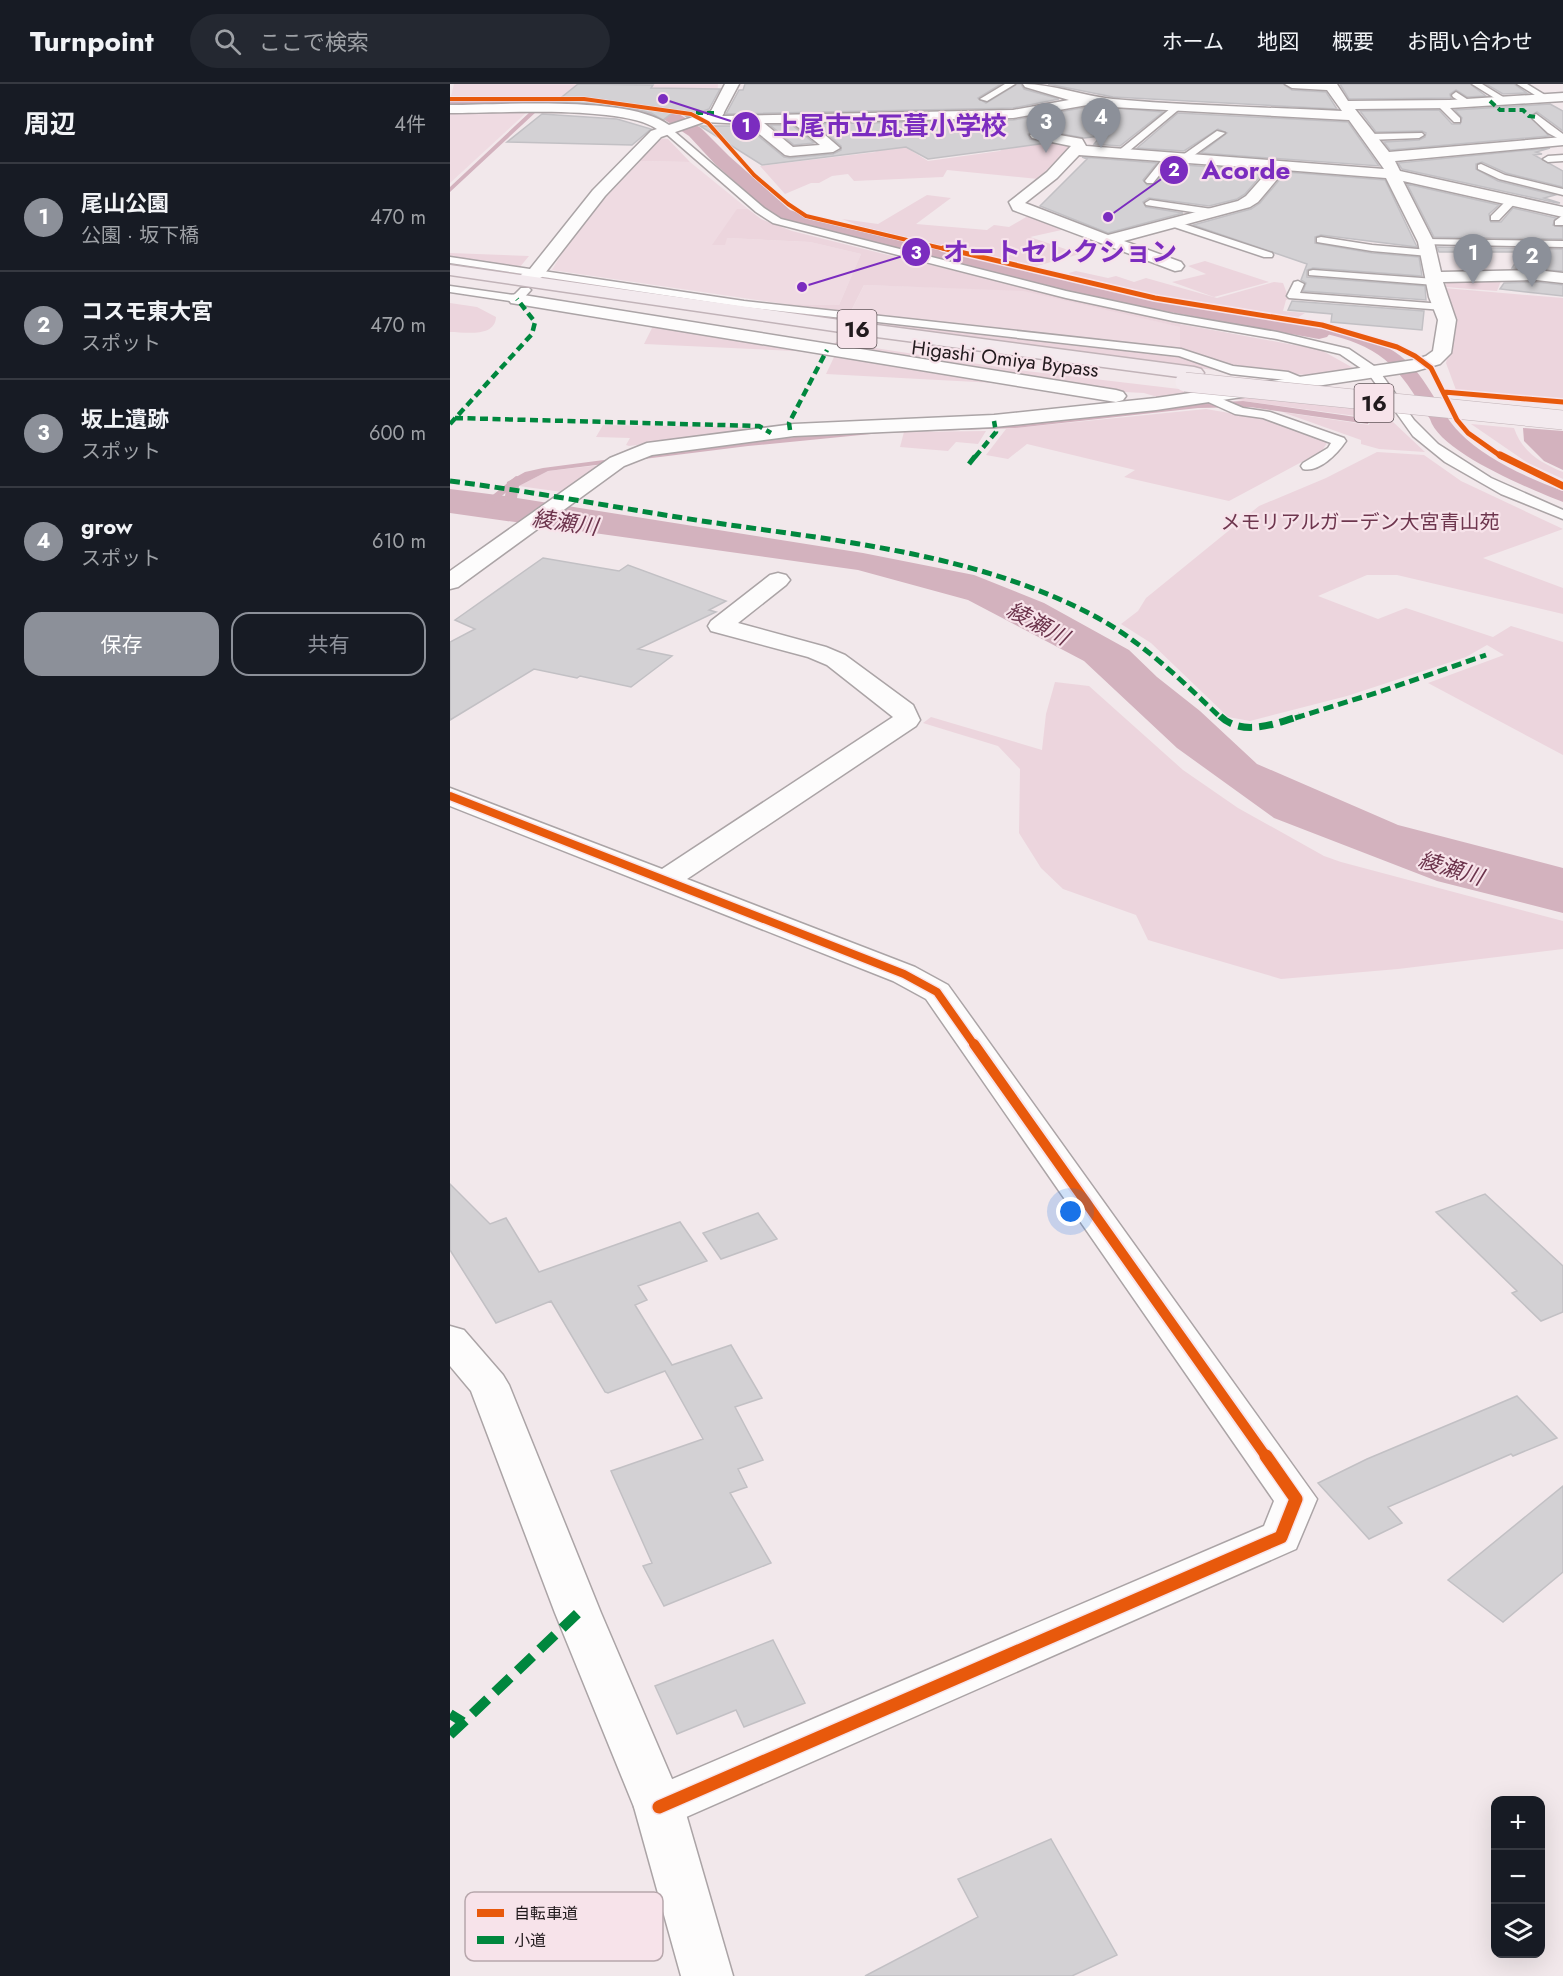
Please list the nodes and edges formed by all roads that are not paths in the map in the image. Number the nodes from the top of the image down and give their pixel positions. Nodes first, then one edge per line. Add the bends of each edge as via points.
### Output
1 (732, 84) edge
2 (1011, 84) edge
3 (1292, 84) edge
4 (1476, 84) edge
5 (1521, 84) edge
6 (1035, 85) edge
7 (1330, 85) edge
8 (1456, 95) dead end
9 (1563, 97) edge
10 (1546, 98) junction
11 (984, 99) dead end
12 (1092, 100) junction
13 (1504, 100) junction
14 (1469, 103) junction
15 (1441, 104) junction
16 (1179, 106) junction
17 (1347, 108) junction
18 (450, 109) edge
19 (1034, 111) junction
20 (943, 115) junction
21 (796, 117) junction
22 (1536, 117) dead end
23 (700, 118) junction
24 (750, 119) junction
25 (1457, 120) dead end
26 (1228, 123) junction
27 (666, 129) junction
28 (995, 129) dead end
29 (1419, 135) dead end
30 (1346, 137) dead end
31 (1369, 138) junction
32 (1563, 139) edge
33 (1075, 150) junction
34 (1120, 154) junction
35 (1175, 159) junction
36 (1550, 159) edge
37 (1515, 163) dead end
38 (1563, 166) edge
39 (1280, 167) junction
40 (1389, 167) junction
41 (1476, 167) joint
42 (1438, 170) dead end
43 (1150, 181) dead end
44 (1563, 192) edge
45 (1513, 201) junction
46 (1150, 202) dead end
47 (1212, 212) junction
48 (1559, 214) edge
49 (1495, 218) dead end
50 (1172, 223) junction
51 (1109, 240) junction
52 (1321, 240) dead end
53 (1563, 244) edge
54 (1427, 248) junction
55 (1268, 255) dead end
56 (450, 260) edge
57 (1175, 266) dead end
58 (450, 270) edge
59 (1313, 273) dead end
60 (1563, 278) edge
61 (450, 279) edge
62 (1435, 279) junction
63 (1298, 284) dead end
64 (525, 286) junction
65 (450, 289) edge
66 (1443, 307) junction
67 (1379, 370) junction
68 (1189, 377) junction
69 (1304, 381) junction
70 (1213, 398) junction
71 (1156, 404) junction
72 (1563, 410) edge
73 (1563, 420) edge
74 (1308, 466) dead end
75 (1563, 516) edge
76 (778, 580) dead end
77 (450, 582) edge
78 (450, 796) edge
79 (665, 880) junction
80 (450, 1340) edge
81 (659, 1807) junction
82 (707, 1976) edge

1 - 23 street via 717,113
2 - 11 lane
3 - 7 street
4 - 13 lane
5 - 10 lane
6 - 12 street
7 - 17 street
8 - 14 lane
9 - 10 street
10 - 13 street
12 - 16 street
12 - 19 street
13 - 14 street
14 - 15 street
15 - 17 street
15 - 25 lane
16 - 26 street
16 - 34 lane
17 - 26 street via 1248,110
17 - 26 street via 1237,97
17 - 31 street
18 - 27 street via 601,110 641,116
19 - 20 street
19 - 33 street via 1065,117 1032,135 1077,142 1079,147
20 - 21 street
20 - 28 street via 963,125
21 - 24 street
21 - 24 street via 833,147 790,152
22 - 32 lane
23 - 24 street
23 - 27 street
26 - 35 lane
27 - 64 street via 645,144 599,193
27 - 67 lane via 777,221 1054,292 1325,346
29 - 31 lane
30 - 31 street
31 - 40 street
32 - 40 street
33 - 34 street
33 - 51 street via 1052,175 1017,202 1019,207
34 - 35 street
35 - 39 street
35 - 43 lane
36 - 38 street
37 - 41 street
39 - 40 street
39 - 47 street via 1252,199
40 - 42 street
40 - 45 street
40 - 54 street
41 - 44 lane
45 - 48 street
45 - 49 lane
46 - 47 lane
47 - 50 street
50 - 51 street
50 - 55 lane
51 - 57 street
52 - 54 lane via 1372,248
53 - 54 lane
54 - 62 street
56 - 64 lane
58 - 64 highway, Higashi Omiya Bypass / 16
59 - 62 lane
60 - 62 street via 1536,275
61 - 64 highway, Higashi Omiya Bypass / 16
62 - 66 street
63 - 66 lane via 1293,296
64 - 65 lane
64 - 68 highway, Higashi Omiya Bypass / 16 via 940,351
64 - 69 lane via 755,305 1181,353 1231,370
64 - 71 street
66 - 67 street via 1447,320 1442,354 1416,365
67 - 69 street
67 - 75 lane via 1416,430 1447,457
68 - 72 highway, Higashi Omiya Bypass / 16
68 - 73 highway, Higashi Omiya Bypass / 16, bridge via 1375,403
69 - 70 street
70 - 71 street
70 - 74 lane via 1240,411 1265,415 1339,441 1333,451
71 - 77 street via 994,420 794,430 647,449 612,465
76 - 79 street via 720,626 836,660 904,711 907,720
78 - 79 street
79 - 81 street via 904,974 937,992 1296,1499 1281,1537
80 - 81 street via 489,1385
81 - 82 street

